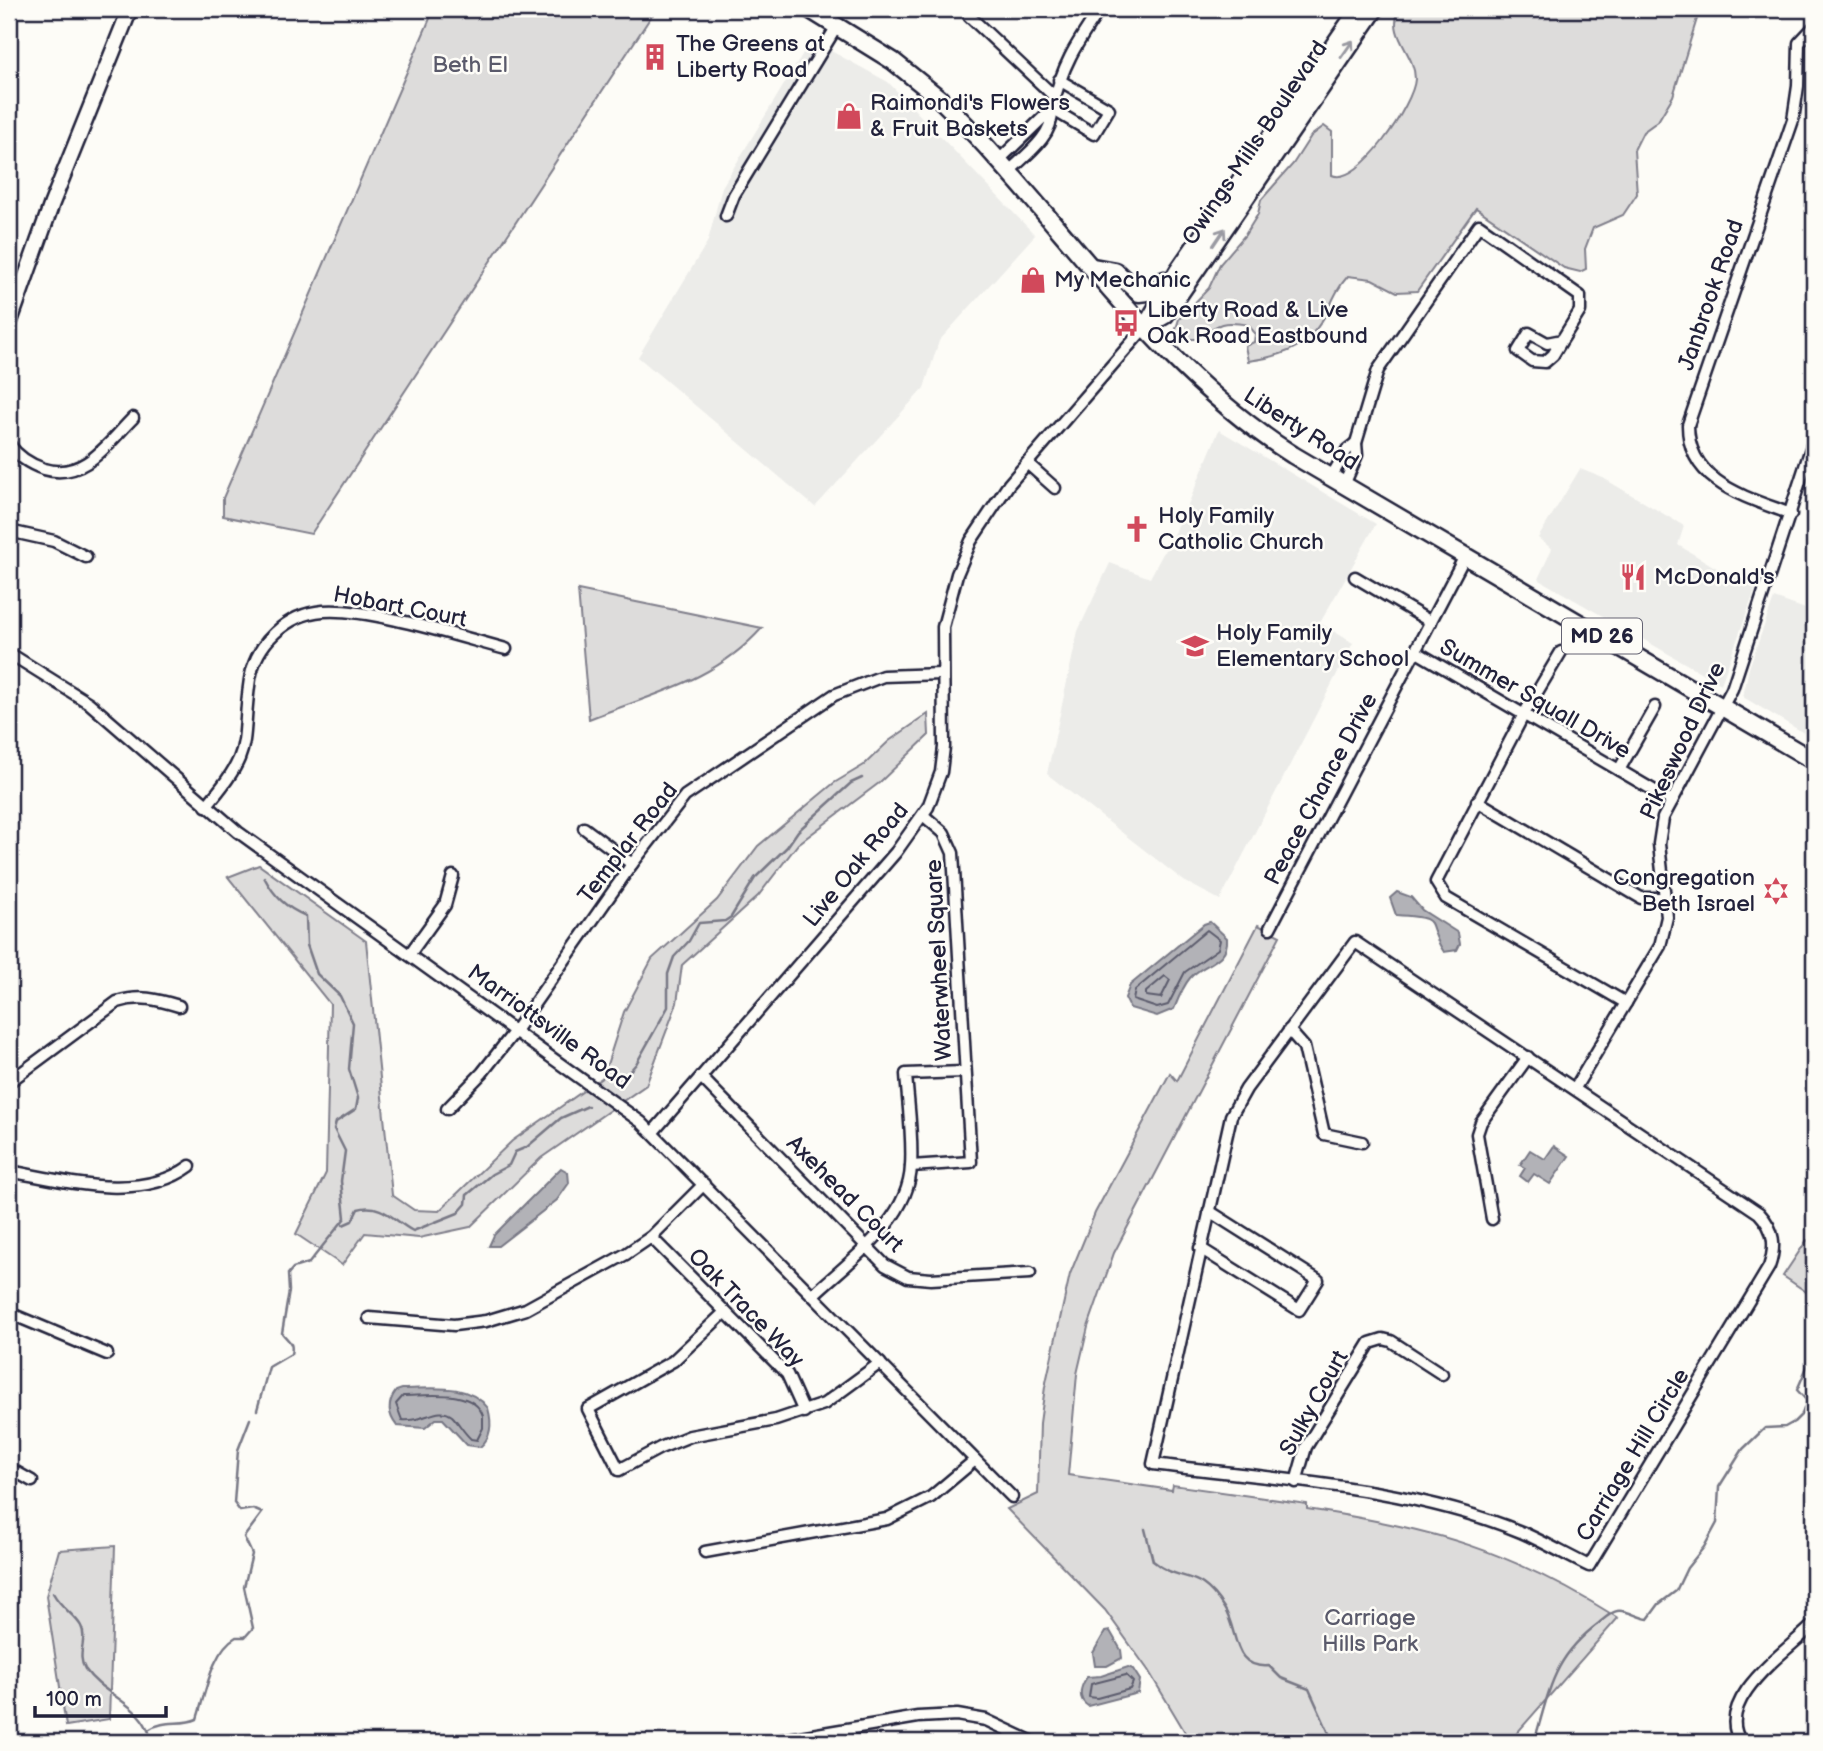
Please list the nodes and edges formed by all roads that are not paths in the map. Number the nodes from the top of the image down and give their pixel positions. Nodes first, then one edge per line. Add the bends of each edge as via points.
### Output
1 (130, 9) edge
2 (809, 9) edge
3 (974, 9) edge
4 (1100, 9) edge
5 (1359, 9) edge
6 (1375, 9) edge
7 (837, 26) junction
8 (1814, 27) edge
9 (1059, 80) junction
10 (1055, 97) junction
11 (1052, 109) junction
12 (1003, 167) junction
13 (726, 216) dead end
14 (1093, 267) junction
15 (1178, 271) junction
16 (9, 324) edge
17 (1146, 326) junction
18 (1562, 340) dead end
19 (133, 418) dead end
20 (1814, 439) edge
21 (1356, 443) junction
22 (9, 444) edge
23 (1027, 463) junction
24 (1338, 481) junction
25 (1055, 488) dead end
26 (1791, 514) junction
27 (9, 531) edge
28 (1465, 556) junction
29 (86, 557) dead end
30 (1355, 577) dead end
31 (1431, 622) junction
32 (506, 649) dead end
33 (1415, 651) junction
34 (1561, 652) dead end
35 (9, 653) edge
36 (941, 674) junction
37 (1655, 707) dead end
38 (1724, 708) junction
39 (1524, 714) junction
40 (1814, 761) edge
41 (1619, 770) junction
42 (1477, 801) junction
43 (1672, 801) junction
44 (206, 806) junction
45 (923, 815) junction
46 (584, 828) dead end
47 (632, 864) junction
48 (453, 876) dead end
49 (1667, 898) junction
50 (1270, 928) dead end
51 (409, 955) junction
52 (1626, 1003) junction
53 (179, 1006) dead end
54 (1289, 1030) junction
55 (515, 1031) junction
56 (1528, 1057) junction
57 (964, 1072) junction
58 (701, 1077) junction
59 (9, 1082) edge
60 (1575, 1088) junction
61 (447, 1109) dead end
62 (653, 1132) junction
63 (1363, 1142) dead end
64 (190, 1166) dead end
65 (911, 1166) junction
66 (9, 1171) edge
67 (704, 1184) junction
68 (1209, 1210) junction
69 (1492, 1219) dead end
70 (651, 1237) junction
71 (866, 1245) junction
72 (1200, 1248) junction
73 (1030, 1273) dead end
74 (813, 1295) junction
75 (725, 1312) junction
76 (9, 1313) edge
77 (369, 1318) dead end
78 (107, 1354) dead end
79 (880, 1363) junction
80 (1443, 1374) dead end
81 (804, 1412) junction
82 (975, 1460) junction
83 (9, 1468) edge
84 (32, 1481) dead end
85 (1296, 1482) junction
86 (1012, 1497) dead end
87 (705, 1552) dead end
88 (1814, 1624) edge
89 (771, 1742) edge
90 (1033, 1742) edge
91 (1741, 1742) edge

1 - 16 main road
2 - 7 main road, Liberty Road / MD 26
3 - 10 street via 969,16
4 - 9 street via 1068,57
5 - 15 main road, Owings Mills Boulevard
17 -> 6 main road, Owings Mills Boulevard via 1165,315
7 - 12 main road, Liberty Road / MD 26 via 923,84
7 - 13 street via 734,195
8 - 26 street, Janbrook Road via 1803,35 1797,53 1793,120 1688,425 1690,450 1711,478
9 - 10 street
9 - 11 street via 1109,109 1094,134
10 - 11 street
11 - 12 street
12 - 14 main road, Liberty Road / MD 26
14 - 15 main road via 1115,271 1134,291 1146,293 1156,291 1170,272
14 - 17 main road, Liberty Road / MD 26
15 - 17 main road, Owings Mills Boulevard
17 - 23 street, Live Oak Road
17 - 24 main road, Liberty Road / MD 26 via 1199,383 1243,421
18 - 21 street via 1580,311 1580,296 1479,225 1378,370
19 - 22 street via 87,464 68,472 34,466
20 - 26 street, Pikeswood Drive
21 - 24 street via 1347,450
21 - 24 street via 1357,455
23 - 25 street
23 - 36 street, Live Oak Road via 992,506 963,558 943,627
24 - 28 main road, Liberty Road / MD 26
26 - 38 street, Pikeswood Drive
27 - 29 street via 54,541
28 - 31 street, Peace Chance Drive
28 - 38 main road, Liberty Road / MD 26
30 - 31 street
31 - 33 street, Peace Chance Drive
32 - 44 street, Hobart Court via 349,612 320,611 289,622 259,653 250,679 244,750 236,769
33 - 39 street, Summer Squall Drive
33 - 50 street, Peace Chance Drive
34 - 39 street
35 - 44 street, Marriottsville Road via 89,703
36 - 45 street, Live Oak Road via 943,761
36 - 47 street, Templar Road via 883,676 834,695 685,796
37 - 41 street
38 - 40 main road, Liberty Road / MD 26
38 - 43 street, Pikeswood Drive
39 - 41 street, Summer Squall Drive
39 - 42 street
41 - 43 street, Summer Squall Drive
42 - 49 street via 1641,898
42 - 52 street via 1437,875 1440,892
43 - 49 street, Pikeswood Drive via 1663,818 1659,844
44 - 51 street, Marriottsville Road
45 - 57 street, Waterwheel Square via 944,832 953,853
45 - 58 street, Live Oak Road
46 - 47 street
47 - 55 street, Templar Road
48 - 51 street via 445,905
49 - 52 street, Pikeswood Drive via 1666,930 1660,946
51 - 55 street, Marriottsville Road
52 - 60 street, Pikeswood Drive
53 - 59 street via 151,998 117,1002
54 - 56 street, Carriage Hill Circle via 1355,942
54 - 63 street via 1304,1047 1324,1134
54 - 68 street, Carriage Hill Circle via 1231,1116
55 - 61 street, Templar Road
55 - 62 street, Marriottsville Road
56 - 60 street, Carriage Hill Circle
56 - 69 street via 1477,1134
57 - 65 street, Waterwheel Square via 906,1074
57 - 65 street, Waterwheel Square via 971,1162
58 - 62 street, Live Oak Road
58 - 71 street, Axehead Court
60 - 85 street, Carriage Hill Circle via 1759,1213 1768,1222 1774,1242 1769,1267 1589,1566 1522,1533 1473,1516
62 - 67 street, Marriottsville Road
64 - 66 street via 166,1180 121,1185
65 - 71 street, Waterwheel Square via 904,1198
67 - 70 street
67 - 74 street, Marriottsville Road
68 - 72 street, Carriage Hill Circle
68 - 72 street via 1318,1280 1299,1310
70 - 75 street, Oak Trace Way
70 - 77 street via 526,1309 506,1315 454,1325
71 - 73 street, Axehead Court via 885,1265 908,1277
71 - 74 street, Waterwheel Square
72 - 85 street, Carriage Hill Circle via 1153,1464
74 - 79 street, Marriottsville Road
75 - 81 street, Oak Trace Way via 787,1374
75 - 81 street via 673,1361 588,1409 620,1470 690,1436
76 - 78 street
79 - 81 street via 846,1390
79 - 82 street, Marriottsville Road
80 - 85 street, Sulky Court via 1391,1341 1370,1343 1306,1447
82 - 86 street, Marriottsville Road
82 - 87 street via 931,1497 887,1519
83 - 84 street
88 - 91 street via 1742,1695 1736,1713
89 - 90 street via 918,1717 957,1715 986,1720

